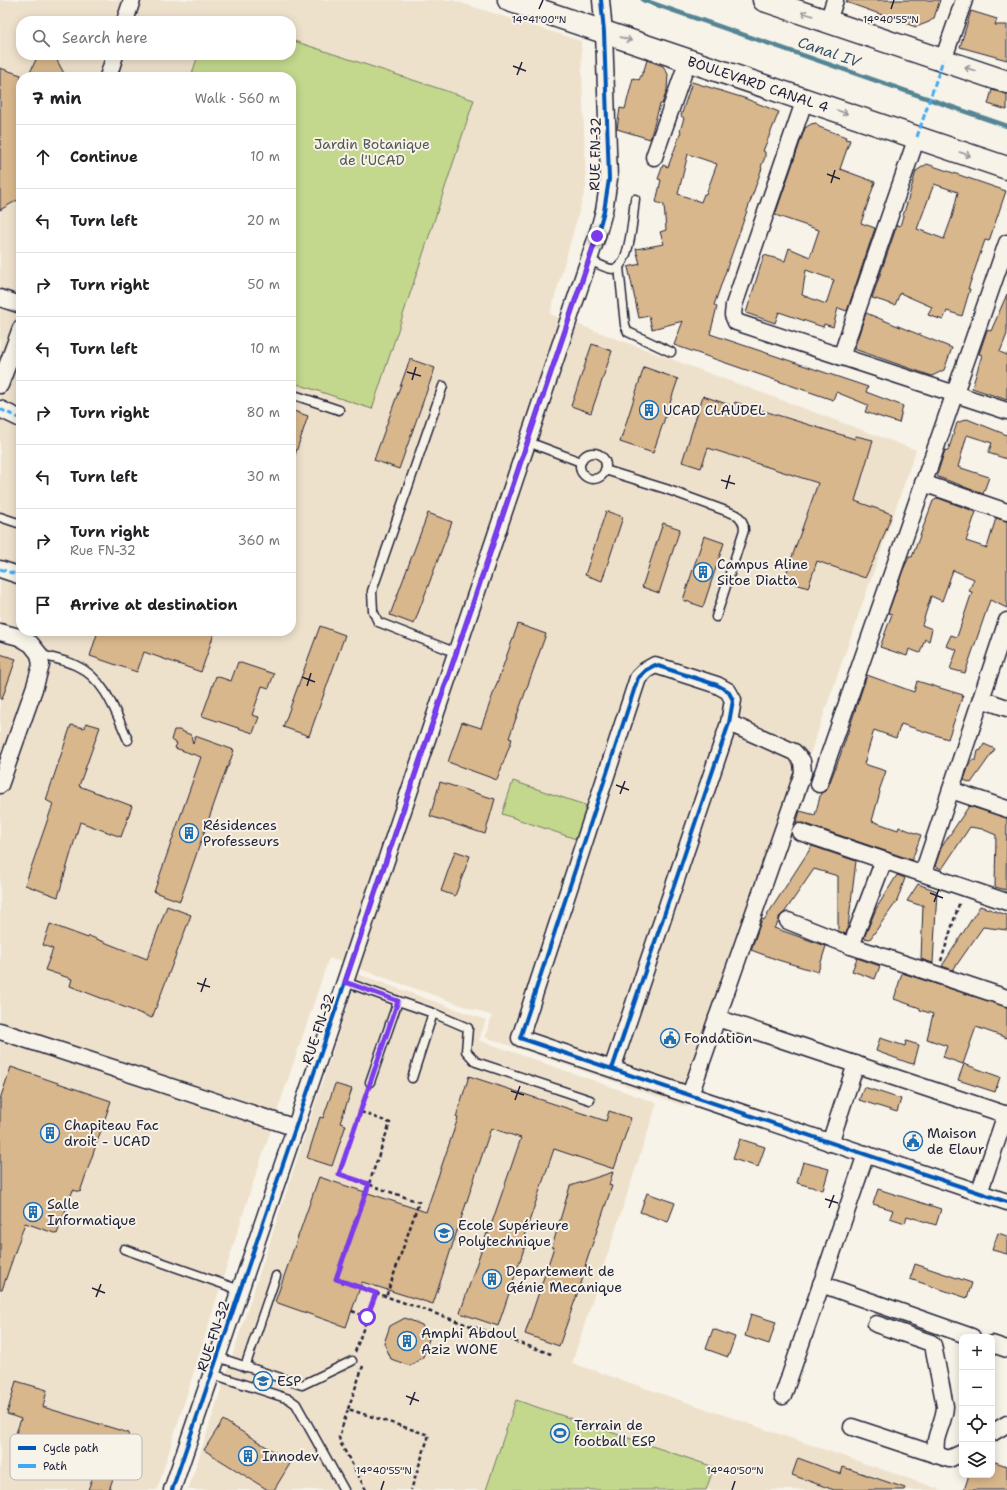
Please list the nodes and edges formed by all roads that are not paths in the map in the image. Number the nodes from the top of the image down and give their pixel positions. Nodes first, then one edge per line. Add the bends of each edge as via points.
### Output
1 (132, 0) edge
2 (510, 0) edge
3 (602, 0) edge
4 (764, 0) edge
5 (835, 0) edge
6 (964, 0) edge
7 (127, 16) edge
8 (828, 21) junction
9 (604, 26) junction
10 (113, 60) edge
11 (688, 60) junction
12 (943, 60) junction
13 (110, 72) edge
14 (1007, 82) edge
15 (805, 99) junction
16 (917, 137) junction
17 (654, 157) dead end
18 (1007, 168) edge
19 (635, 199) dead end
20 (1007, 243) edge
21 (590, 260) junction
22 (619, 267) junction
23 (0, 298) edge
24 (16, 303) edge
25 (16, 342) edge
26 (671, 352) dead end
27 (841, 357) junction
28 (0, 385) edge
29 (443, 386) dead end
30 (954, 394) junction
31 (296, 396) edge
32 (0, 409) edge
33 (339, 410) dead end
34 (1007, 412) edge
35 (16, 416) edge
36 (528, 442) junction
37 (580, 462) junction
38 (605, 470) junction
39 (923, 483) junction
40 (1007, 512) edge
41 (0, 517) edge
42 (16, 522) edge
43 (0, 570) edge
44 (16, 575) edge
45 (716, 617) dead end
46 (1007, 621) edge
47 (0, 632) edge
48 (457, 653) junction
49 (39, 654) junction
50 (981, 699) junction
51 (1007, 708) edge
52 (729, 723) junction
53 (128, 740) dead end
54 (819, 784) dead end
55 (0, 785) edge
56 (951, 790) junction
57 (1007, 809) edge
58 (800, 832) dead end
59 (884, 860) junction
60 (923, 873) junction
61 (1007, 902) edge
62 (788, 921) dead end
63 (851, 946) junction
64 (345, 982) junction
65 (1007, 998) edge
66 (398, 1001) junction
67 (433, 1013) junction
68 (716, 1018) junction
69 (0, 1031) edge
70 (856, 1064) junction
71 (612, 1069) junction
72 (412, 1078) dead end
73 (370, 1082) road end
74 (690, 1095) junction
75 (590, 1100) dead end
76 (1007, 1114) edge
77 (296, 1128) junction
78 (830, 1142) junction
79 (866, 1154) junction
80 (979, 1192) junction
81 (1007, 1202) edge
82 (124, 1249) dead end
83 (276, 1276) dead end
84 (821, 1284) junction
85 (240, 1290) junction
86 (876, 1324) dead end
87 (963, 1334) edge
88 (995, 1345) edge
89 (1007, 1349) edge
90 (217, 1357) junction
91 (352, 1361) road end
92 (245, 1366) junction
93 (212, 1374) junction
94 (783, 1396) dead end
95 (1007, 1424) edge
96 (852, 1427) dead end
97 (995, 1431) edge
98 (959, 1454) edge
99 (937, 1455) junction
100 (172, 1490) edge
101 (344, 1490) edge

1 - 7 street
2 - 9 main road, BOULEVARD CANAL 4
3 - 9 street, RUE FN-32
8 -> 4 main road
5 - 8 street
6 - 12 street
8 - 12 main road
9 -> 11 main road, BOULEVARD CANAL 4
9 - 21 street, RUE FN-32 via 609,179 604,211
10 - 13 street
11 - 15 main road, BOULEVARD CANAL 4
11 - 17 street
14 -> 12 main road
15 -> 16 main road, BOULEVARD CANAL 4
15 - 27 street via 734,305 733,315 736,322
16 -> 18 main road, BOULEVARD CANAL 4
16 - 27 street
19 - 22 lane via 630,241
20 - 30 street
21 - 22 lane via 612,269
21 - 36 street, RUE FN-32
22 - 26 lane via 625,325 628,332
23 - 24 street
25 - 28 street
27 - 30 street
29 - 48 lane via 372,591 372,611 378,622
30 - 34 street
30 - 39 street
31 - 33 lane
32 - 35 street
36 - 37 lane
36 - 48 street, RUE FN-32
37 - 38 lane via 589,454 595,453 602,457
37 - 38 lane via 583,475 589,479 596,479
38 - 45 lane via 733,513 742,519 744,530
39 - 40 street
39 - 54 street
41 - 42 lane
43 - 44 street
46 - 50 street
47 - 49 street via 26,641
48 - 64 street, RUE FN-32
49 - 53 lane via 76,665 94,678 108,695
49 - 55 street via 41,665 35,686
50 - 51 street
50 - 56 street
52 - 68 street via 794,752 802,761 803,773
52 - 71 street
52 - 71 street via 733,700 728,691 717,685 655,665 638,678 520,1038
56 - 57 street
56 - 60 street
58 - 59 street
59 - 60 street
59 - 63 street
60 - 61 street
62 - 63 street
63 - 65 street
64 - 66 lane
64 - 77 street, RUE FN-32
66 - 67 lane
66 - 73 lane
67 - 72 lane
67 - 75 lane via 468,1028 466,1051 476,1062
68 - 70 street
68 - 74 street
69 - 77 street
70 - 76 street
70 - 78 street
71 - 74 street
74 - 78 street
76 - 80 street
77 - 85 street, RUE FN-32
78 - 79 street
79 - 80 street
79 - 84 street
80 - 81 street
82 - 85 lane
83 - 92 lane
84 - 87 street
84 - 94 street
85 - 90 street, RUE FN-32
86 - 99 street via 933,1345 945,1406 935,1446
88 - 89 street
90 - 92 lane
90 - 93 street, RUE FN-32
91 - 92 lane via 302,1385
93 - 100 street, RUE FN-32
93 - 101 lane via 289,1399 296,1404
95 - 97 street
96 - 99 street
98 - 99 street via 949,1459

